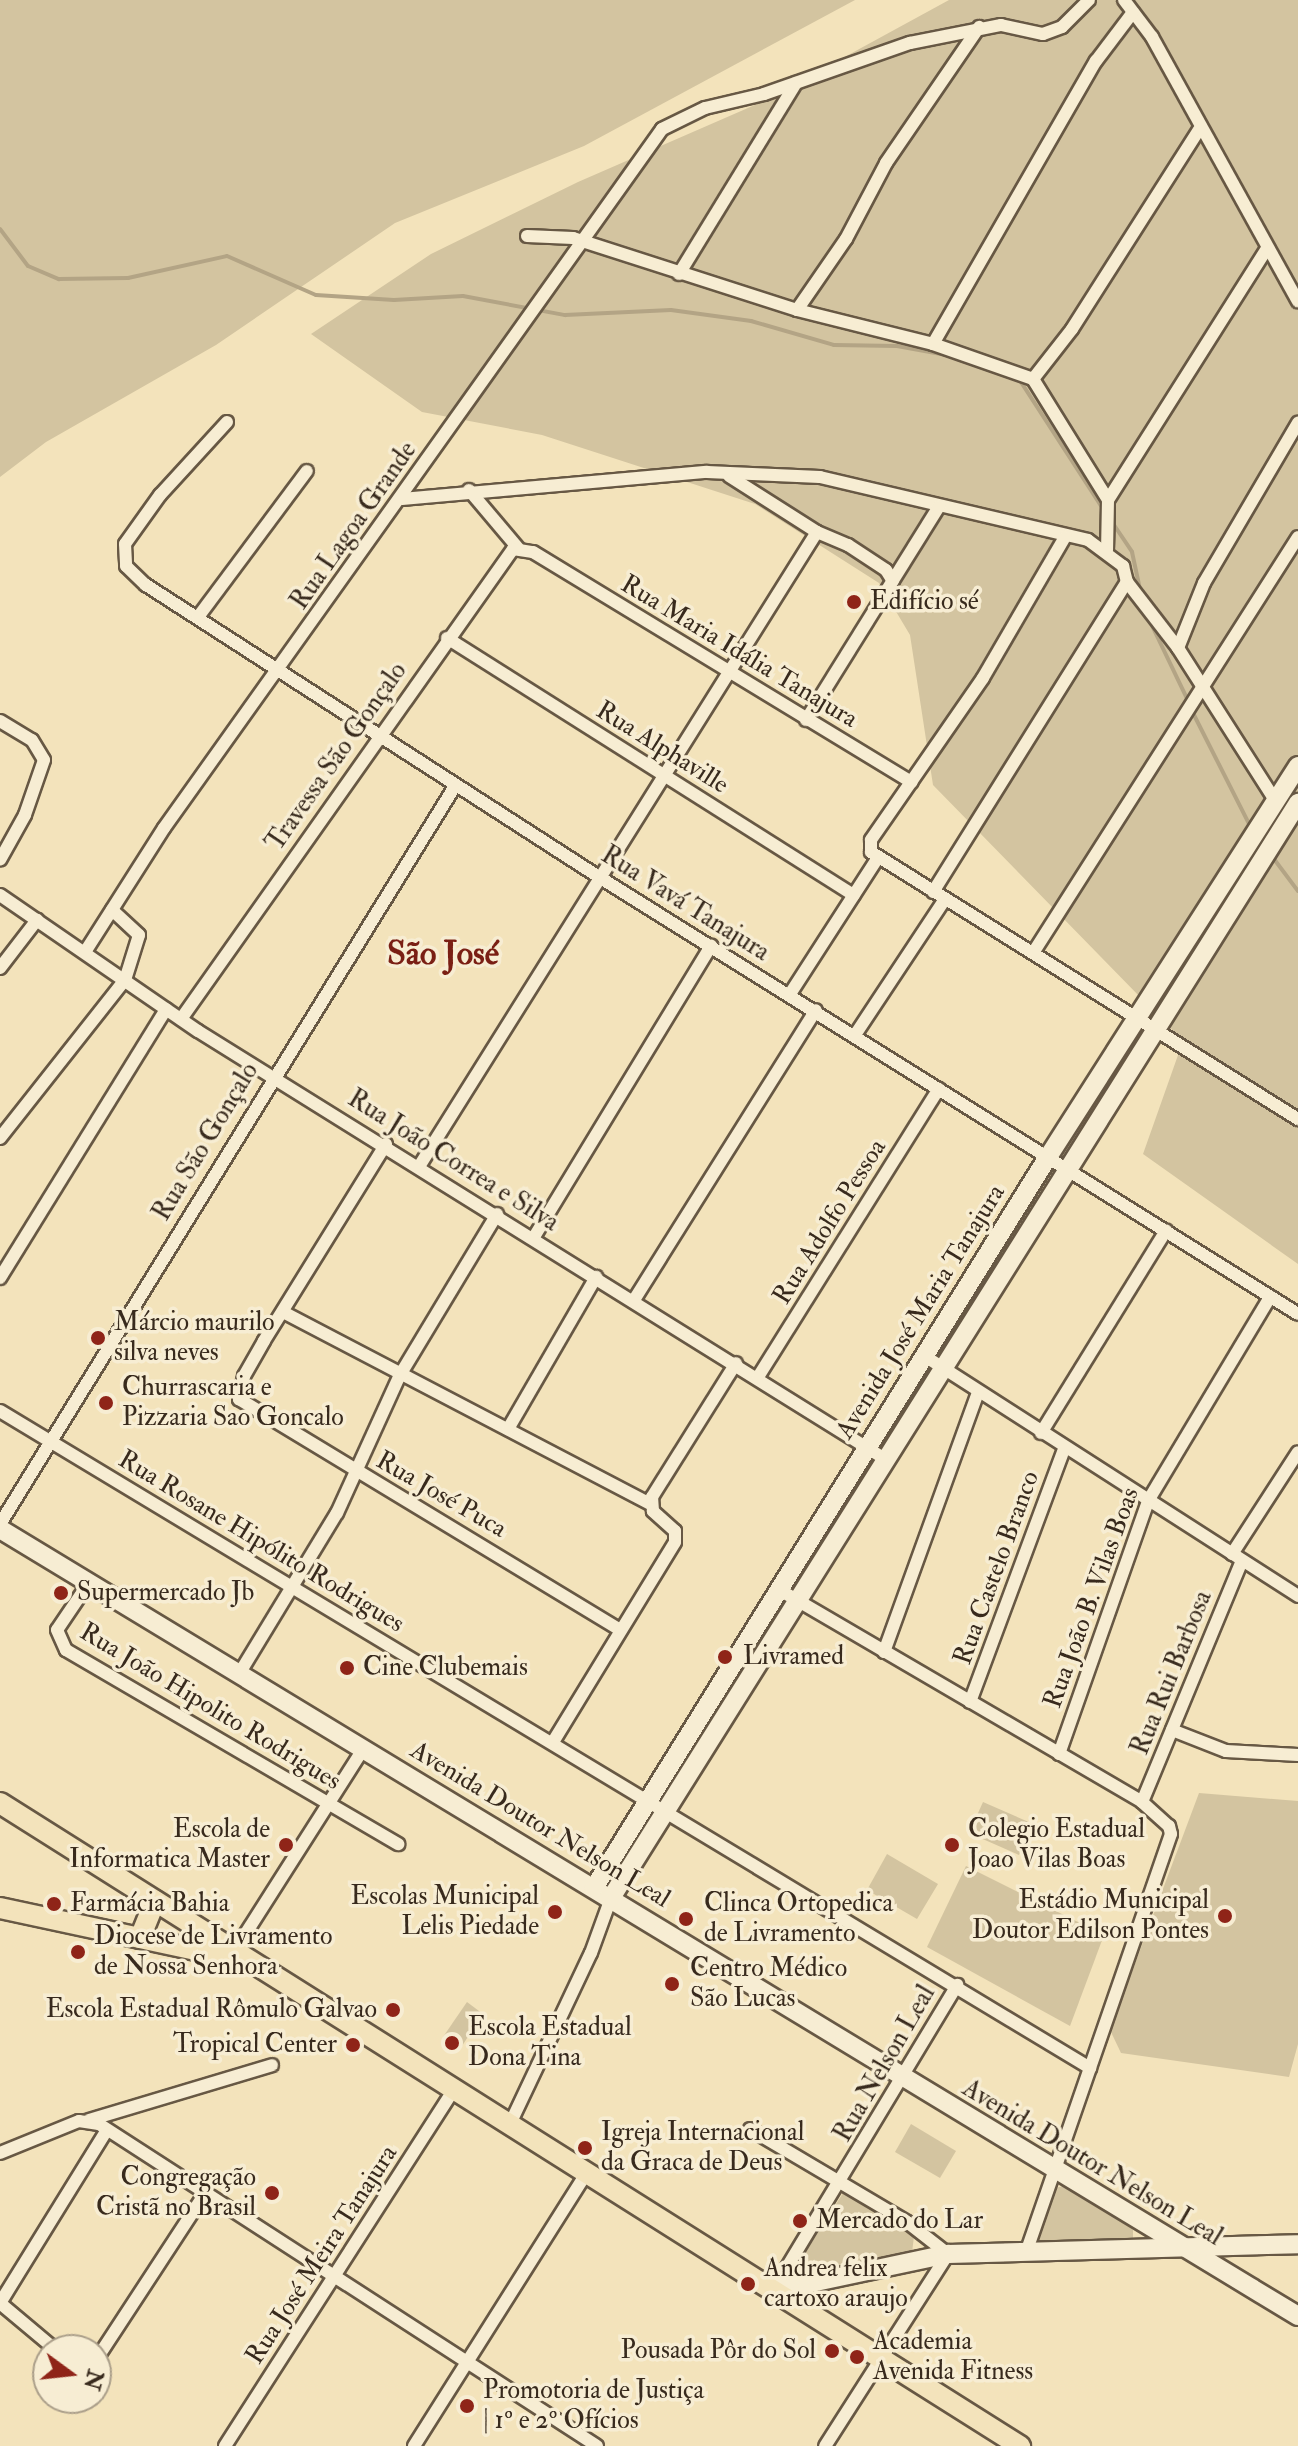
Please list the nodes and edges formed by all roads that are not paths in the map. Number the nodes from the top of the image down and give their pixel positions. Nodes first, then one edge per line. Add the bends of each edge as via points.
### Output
1 (1089, 0) edge
2 (1124, 0) edge
3 (1133, 12) junction
4 (979, 27) junction
5 (796, 83) junction
6 (1199, 130) junction
7 (527, 236) dead end
8 (582, 241) junction
9 (1266, 250) junction
10 (679, 274) junction
11 (1298, 301) edge
12 (797, 310) junction
13 (933, 344) junction
14 (1033, 379) junction
15 (227, 422) dead end
16 (1298, 423) edge
17 (307, 471) dead end
18 (722, 474) junction
19 (469, 490) junction
20 (402, 499) junction
21 (1108, 500) junction
22 (939, 506) junction
23 (817, 532) junction
24 (1065, 537) junction
25 (1298, 537) edge
26 (518, 548) junction
27 (1107, 550) junction
28 (893, 581) junction
29 (1127, 582) junction
30 (198, 617) junction
31 (447, 638) junction
32 (1178, 648) junction
33 (279, 670) junction
34 (726, 672) junction
35 (1200, 689) junction
36 (806, 720) junction
37 (0, 721) edge
38 (379, 734) junction
39 (1298, 766) edge
40 (663, 776) junction
41 (912, 782) junction
42 (455, 786) junction
43 (1276, 802) junction
44 (1298, 803) edge
45 (877, 859) junction
46 (0, 860) edge
47 (599, 877) junction
48 (933, 892) junction
49 (0, 895) edge
50 (853, 895) junction
51 (945, 899) junction
52 (112, 910) junction
53 (37, 920) junction
54 (711, 946) junction
55 (85, 952) junction
56 (1033, 953) junction
57 (0, 968) edge
58 (125, 980) junction
59 (1156, 989) junction
60 (790, 994) junction
61 (1173, 1000) junction
62 (166, 1009) junction
63 (816, 1010) junction
64 (181, 1019) junction
65 (1136, 1019) junction
66 (1154, 1030) junction
67 (855, 1035) junction
68 (272, 1076) junction
69 (939, 1089) junction
70 (1298, 1119) edge
71 (0, 1138) edge
72 (386, 1144) junction
73 (1048, 1157) junction
74 (420, 1165) junction
75 (1065, 1168) junction
76 (497, 1214) junction
77 (1166, 1231) junction
78 (1001, 1233) junction
79 (534, 1237) junction
80 (1018, 1244) junction
81 (596, 1277) junction
82 (0, 1278) edge
83 (1270, 1297) junction
84 (634, 1300) junction
85 (283, 1312) junction
86 (1298, 1314) edge
87 (923, 1355) junction
88 (736, 1363) junction
89 (941, 1367) junction
90 (400, 1375) junction
91 (758, 1377) junction
92 (978, 1392) junction
93 (0, 1411) edge
94 (508, 1429) junction
95 (1041, 1433) junction
96 (51, 1441) junction
97 (867, 1447) junction
98 (1064, 1449) junction
99 (1298, 1452) edge
100 (885, 1459) junction
101 (357, 1472) junction
102 (1148, 1501) junction
103 (651, 1504) junction
104 (0, 1526) edge
105 (1237, 1557) junction
106 (88, 1584) junction
107 (290, 1587) junction
108 (778, 1589) junction
109 (1298, 1596) edge
110 (796, 1600) junction
111 (621, 1630) junction
112 (884, 1652) junction
113 (239, 1674) junction
114 (970, 1702) junction
115 (1172, 1730) junction
116 (553, 1742) junction
117 (364, 1748) junction
118 (1059, 1754) junction
119 (1298, 1755) edge
120 (647, 1797) junction
121 (327, 1802) junction
122 (1142, 1802) junction
123 (0, 1803) edge
124 (665, 1808) junction
125 (398, 1844) dead end
126 (594, 1888) junction
127 (611, 1898) junction
128 (155, 1901) junction
129 (0, 1908) edge
130 (140, 1938) junction
131 (234, 1957) junction
132 (957, 1985) junction
133 (272, 2065) dead end
134 (1090, 2068) junction
135 (902, 2079) junction
136 (455, 2088) junction
137 (89, 2120) junction
138 (510, 2124) junction
139 (750, 2129) dead end
140 (107, 2130) junction
141 (0, 2153) edge
142 (1053, 2170) junction
143 (586, 2174) junction
144 (841, 2183) junction
145 (206, 2192) junction
146 (1177, 2244) junction
147 (1298, 2244) edge
148 (1026, 2253) junction
149 (948, 2254) junction
150 (335, 2277) junction
151 (777, 2288) junction
152 (0, 2303) edge
153 (1298, 2316) edge
154 (37, 2334) edge
155 (112, 2336) edge
156 (881, 2356) junction
157 (469, 2359) junction
158 (225, 2446) edge
159 (414, 2446) edge
160 (597, 2446) edge
161 (825, 2446) edge
162 (1020, 2446) edge

1 - 4 street via 1062,27 1043,34 1001,25
2 - 3 street
3 - 6 street via 1152,37
3 - 13 street via 1096,61
4 - 5 street via 855,60
4 - 12 street via 886,163 846,239
5 - 8 street, Rua Lagoa Grande via 705,108 662,129
5 - 10 street
6 - 9 street
6 - 14 street via 1072,329
7 - 8 street
8 - 10 street
8 - 20 street, Rua Lagoa Grande
9 - 11 street
9 - 21 street
10 - 12 street
12 - 13 street
13 - 14 street
14 - 21 street
15 - 30 street, Rua Vavá Tanajura via 160,495 125,544 122,558 146,585
16 - 32 street via 1204,583
17 - 30 street
18 - 19 street
18 - 22 street via 820,477
18 - 23 street via 743,482
19 - 20 street
19 - 26 street
20 - 33 street, Rua Lagoa Grande
21 - 27 street
22 - 24 street
22 - 28 street
23 - 28 street via 848,545 886,570
23 - 34 street
24 - 27 street
24 - 41 street via 983,678
25 - 35 street
26 - 31 street, Travessa São Gonçalo via 506,553
26 - 34 street, Rua Maria Idália Tanajura via 543,558
27 - 29 street via 1123,566
28 - 36 street
29 - 32 street
29 - 48 street
30 - 33 street, Rua Vavá Tanajura
31 - 38 street, Travessa São Gonçalo
31 - 40 street, Rua Alphaville
32 - 35 street
33 - 38 street, Rua Vavá Tanajura
33 - 52 street, Rua Lagoa Grande via 164,828
34 - 36 street, Rua Maria Idália Tanajura
34 - 40 street
35 - 43 street
35 - 56 street via 1122,820
36 - 41 street, Rua Maria Idália Tanajura
37 - 46 street via 32,740 44,760 25,815
38 - 42 street, Rua Vavá Tanajura
38 - 64 street, Travessa São Gonçalo
39 - 43 street, Avenida José Maria Tanajura
40 - 47 street
40 - 50 street, Rua Alphaville
41 - 45 street via 871,840
42 - 47 street, Rua Vavá Tanajura
42 - 68 street, Rua São Gonçalo
43 - 59 street, Avenida José Maria Tanajura
44 - 61 street, Avenida José Maria Tanajura
45 - 48 street
45 - 50 street
47 - 54 street, Rua Vavá Tanajura
47 - 74 street
48 - 51 street
49 - 53 street, Rua João Correa e Silva
50 - 60 street
51 - 56 street
51 - 67 street
52 - 55 street, Rua Lagoa Grande
52 - 58 street via 139,935
53 - 55 street, Rua João Correa e Silva
53 - 57 street
54 - 60 street, Rua Vavá Tanajura
54 - 79 street
55 - 58 street, Rua João Correa e Silva
56 - 65 street
58 - 62 street, Rua João Correa e Silva
58 - 71 street
59 - 61 street
59 - 65 street, Avenida José Maria Tanajura
60 - 63 street, Rua Vavá Tanajura
61 - 66 street, Avenida José Maria Tanajura
62 - 64 street, Rua João Correa e Silva
62 - 82 street
63 - 67 street, Rua Vavá Tanajura
63 - 84 street
64 - 68 street, Rua João Correa e Silva
65 - 66 street
65 - 73 street, Avenida José Maria Tanajura
66 - 70 street
66 - 75 street, Avenida José Maria Tanajura
67 - 69 street, Rua Vavá Tanajura
68 - 72 street, Rua João Correa e Silva
68 - 96 street, Rua São Gonçalo
69 - 73 street, Rua Vavá Tanajura
69 - 91 street, Rua Adolfo Pessoa
72 - 74 street, Rua João Correa e Silva
72 - 85 street
73 - 75 street, Rua Vavá Tanajura
73 - 78 street, Avenida José Maria Tanajura
74 - 76 street, Rua João Correa e Silva
75 - 77 street, Rua Vavá Tanajura
75 - 80 street, Avenida José Maria Tanajura
76 - 79 street, Rua João Correa e Silva
76 - 90 street
77 - 83 street, Rua Vavá Tanajura
77 - 95 street
78 - 80 street
78 - 87 street, Avenida José Maria Tanajura
79 - 81 street, Rua João Correa e Silva
80 - 89 street, Avenida José Maria Tanajura
81 - 84 street, Rua João Correa e Silva
81 - 94 street
83 - 86 street, Rua Vavá Tanajura
83 - 102 street, Rua João B. Vilas Boas
84 - 88 street, Rua João Correa e Silva
85 - 90 street
85 - 101 street, Rua José Puca via 244,1376 239,1399
87 - 89 street
87 - 97 street, Avenida José Maria Tanajura
88 - 91 street, Rua João Correa e Silva
88 - 103 street
89 - 92 street
89 - 100 street, Avenida José Maria Tanajura
90 - 94 street
90 - 101 street
91 - 97 street, Rua João Correa e Silva
92 - 95 street
92 - 112 street
93 - 96 street, Rua Rosane Hipólito Rodrigues
94 - 103 street
95 - 98 street
96 - 104 street, Rua São Gonçalo
96 - 107 street, Rua Rosane Hipólito Rodrigues
97 - 100 street, Rua João Correa e Silva
97 - 108 street, Avenida José Maria Tanajura
98 - 102 street
98 - 114 street, Rua Castelo Branco
99 - 105 street, Rua Rui Barbosa
100 - 110 street, Avenida José Maria Tanajura
101 - 107 street
101 - 111 street, Rua José Puca
102 - 105 street
102 - 118 street, Rua João B. Vilas Boas
103 - 111 street via 677,1535
104 - 106 street, Avenida Doutor Nelson Leal
105 - 109 street
105 - 115 street, Rua Rui Barbosa
106 - 113 street, Avenida Doutor Nelson Leal
106 - 121 street, Rua João Hipolito Rodrigues via 57,1630 66,1650
107 - 113 street
107 - 116 street, Rua Rosane Hipólito Rodrigues
108 - 110 street
108 - 120 street, Avenida José Maria Tanajura
110 - 112 street
110 - 124 street, Avenida José Maria Tanajura
111 - 116 street
112 - 114 street
113 - 117 street, Avenida Doutor Nelson Leal
114 - 118 street
115 - 119 street via 1226,1751
115 - 122 street, Rua Rui Barbosa
116 - 120 street, Rua Rosane Hipólito Rodrigues
117 - 121 street
117 - 126 street, Avenida Doutor Nelson Leal
118 - 122 street
120 - 124 street, Rua Rosane Hipólito Rodrigues
120 - 126 street, Avenida José Maria Tanajura
121 - 125 street, Rua João Hipolito Rodrigues
121 - 131 street
122 - 134 street via 1166,1820 1171,1834
123 - 128 main road
124 - 127 street, Avenida José Maria Tanajura
124 - 132 street, Rua Rosane Hipólito Rodrigues
126 - 127 street, Avenida Doutor Nelson Leal
127 - 135 street, Avenida Doutor Nelson Leal
127 - 138 street via 591,1953
128 - 130 main road
128 - 131 main road
129 - 130 main road
130 - 131 main road
131 - 136 main road
132 - 134 street, Rua Rosane Hipólito Rodrigues
132 - 135 street, Rua Nelson Leal
133 - 137 street
134 - 142 street
135 - 142 street, Avenida Doutor Nelson Leal
135 - 144 street, Rua Nelson Leal
136 - 138 main road
136 - 150 street, Rua José Meira Tanajura
137 - 140 street
137 - 141 street
138 - 143 main road
139 - 144 street
140 - 145 street
140 - 152 street
142 - 146 street, Avenida Doutor Nelson Leal
142 - 148 street
143 - 151 main road
143 - 157 street
144 - 149 street
144 - 151 street, Rua Nelson Leal
145 - 150 street
145 - 155 street
146 - 147 street
146 - 148 street
146 - 153 street, Avenida Doutor Nelson Leal
148 - 149 street
149 - 151 street
149 - 156 street
150 - 157 street
150 - 158 street, Rua José Meira Tanajura
151 - 156 main road
152 - 154 street
156 - 161 street
156 - 162 main road
157 - 159 street
157 - 160 street

